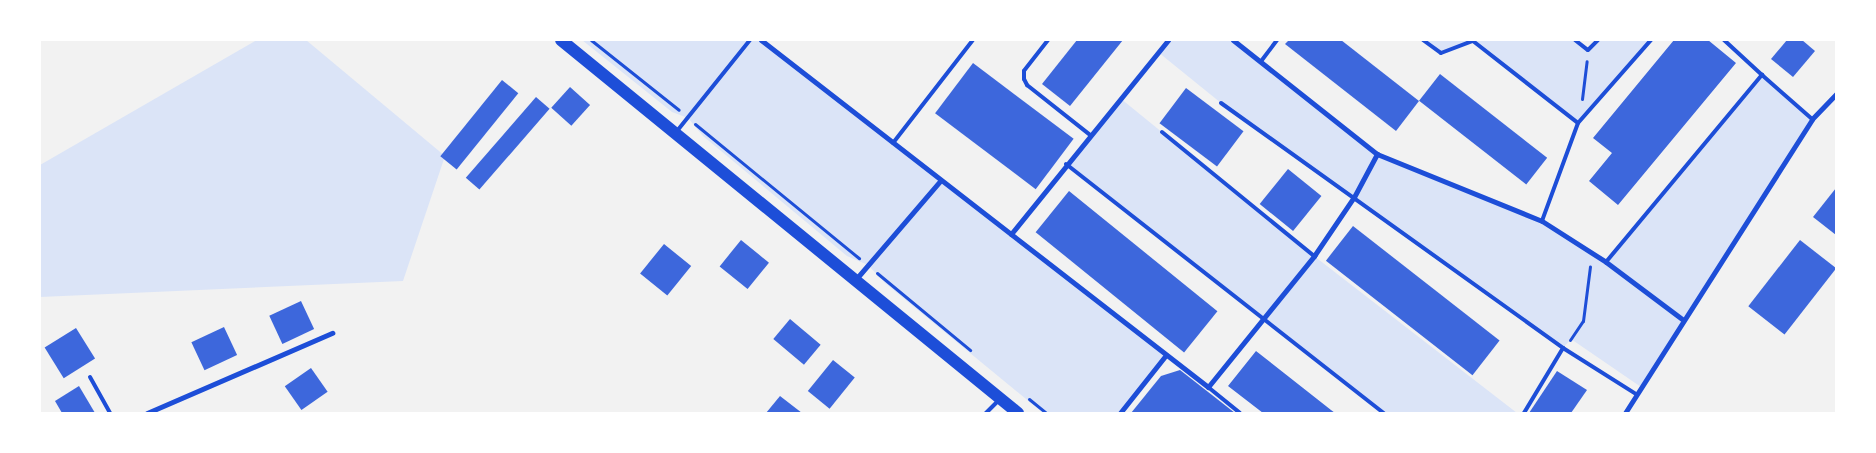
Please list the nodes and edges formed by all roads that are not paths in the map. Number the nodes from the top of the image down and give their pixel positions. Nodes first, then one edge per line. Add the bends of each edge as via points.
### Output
1 (561, 40) edge
2 (750, 40) edge
3 (761, 40) edge
4 (973, 40) edge
5 (1048, 40) edge
6 (1168, 40) edge
7 (1233, 40) edge
8 (1277, 40) edge
9 (1423, 40) edge
10 (1575, 40) edge
11 (1598, 40) edge
12 (1651, 40) edge
13 (1724, 40) edge
14 (1262, 60) junction
15 (1762, 75) junction
16 (1836, 94) edge
17 (1220, 103) dead end
18 (1812, 119) junction
19 (1578, 122) junction
20 (1162, 132) dead end
21 (674, 135) junction
22 (1090, 135) junction
23 (893, 142) junction
24 (1377, 154) junction
25 (1066, 164) junction
26 (941, 180) junction
27 (1354, 197) junction
28 (1542, 221) junction
29 (1011, 234) junction
30 (1314, 256) junction
31 (1606, 262) junction
32 (855, 280) junction
33 (1263, 319) junction
34 (1682, 319) junction
35 (332, 333) dead end
36 (1563, 348) junction
37 (1166, 355) junction
38 (90, 377) dead end
39 (1208, 387) junction
40 (1636, 394) junction
41 (1001, 398) junction
42 (110, 413) edge
43 (147, 413) edge
44 (986, 413) edge
45 (1018, 413) edge
46 (1120, 413) edge
47 (1240, 413) edge
48 (1384, 413) edge
49 (1524, 413) edge
50 (1625, 413) edge

1 - 21 main road
2 - 21 lane
3 - 23 street
4 - 23 lane
5 - 22 lane via 1024,71 1024,79 1027,85
6 - 22 street
7 - 14 street
8 - 14 lane
9 - 19 lane via 1441,53 1473,41
10 - 11 lane via 1588,50
12 - 19 lane
13 - 15 lane
14 - 24 street
15 - 18 lane
15 - 31 lane
16 - 18 street
17 - 27 lane
18 - 34 street
19 - 28 lane
20 - 30 lane
21 - 32 main road
22 - 25 street
23 - 26 street
24 - 27 street
24 - 28 street
25 - 29 street
25 - 33 lane
26 - 29 street
26 - 32 street
27 - 30 street
27 - 36 lane
28 - 31 street
29 - 37 street
30 - 33 street
31 - 34 street
32 - 41 main road
33 - 39 street
33 - 48 lane
34 - 40 street
35 - 43 street
36 - 40 lane
36 - 49 lane
37 - 39 street
37 - 46 street
38 - 42 lane
39 - 47 lane
40 - 50 street
41 - 44 lane
41 - 45 main road

